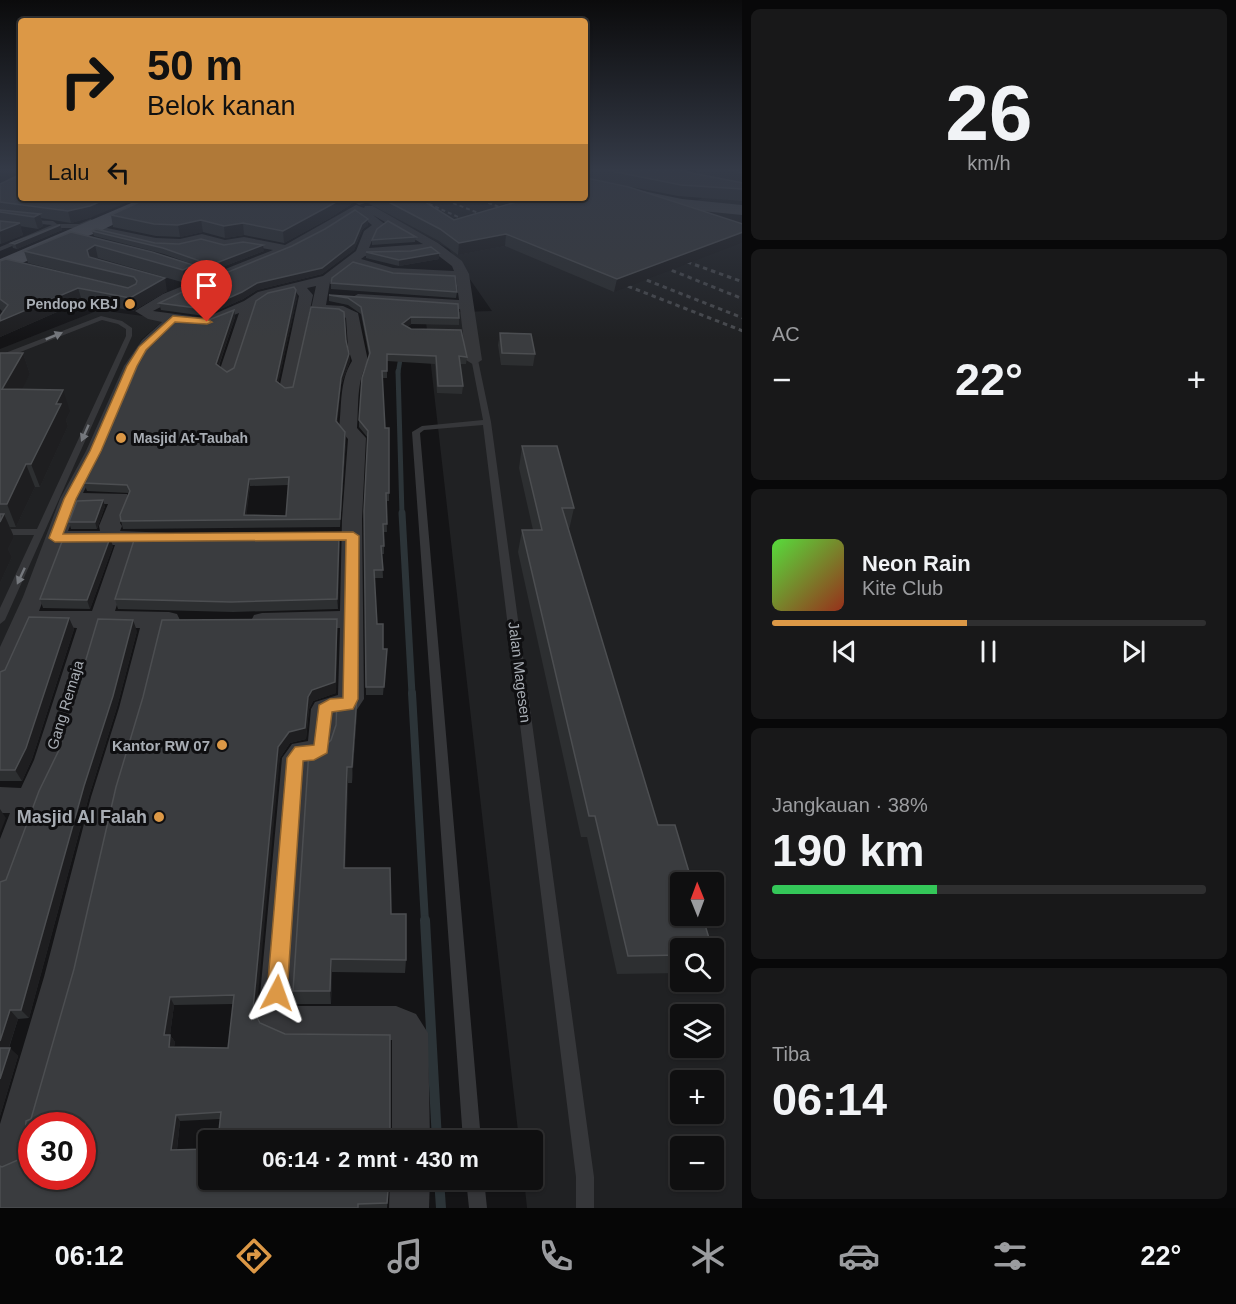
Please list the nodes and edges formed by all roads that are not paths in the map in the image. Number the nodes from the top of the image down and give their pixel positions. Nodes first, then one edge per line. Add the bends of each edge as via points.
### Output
1 (55, 226) edge
2 (101, 226) edge
3 (329, 226) edge
4 (377, 226) edge
5 (398, 226) edge
6 (19, 231) edge
7 (38, 233) junction
8 (84, 235) junction
9 (0, 239) edge
10 (17, 242) junction
11 (163, 243) junction
12 (434, 246) junction
13 (289, 250) junction
14 (146, 252) edge
15 (358, 256) junction
16 (2, 260) edge
17 (195, 270) edge
18 (32, 271) edge
19 (463, 274) junction
20 (216, 279) junction
21 (162, 283) edge
22 (298, 287) junction
23 (322, 287) junction
24 (186, 290) junction
25 (249, 304) junction
26 (467, 305) junction
27 (173, 319) junction
28 (0, 358) edge
29 (474, 360) joint
30 (227, 372) edge
31 (287, 389) edge
32 (487, 422) junction
33 (70, 499) junction
34 (0, 532) edge
35 (48, 535) junction
36 (118, 538) junction
37 (184, 538) edge
38 (24, 618) junction
39 (96, 619) junction
40 (350, 619) junction
41 (0, 620) edge
42 (154, 620) junction
43 (188, 621) edge
44 (243, 621) edge
45 (0, 674) edge
46 (0, 800) edge
47 (29, 801) junction
48 (0, 879) edge
49 (411, 1130) edge
50 (471, 1130) edge
51 (11, 1151) dead end
52 (410, 1190) edge
53 (476, 1190) edge
54 (409, 1208) edge
55 (478, 1208) edge
56 (585, 1208) edge

1 - 7 lane
2 - 8 main road
3 - 13 street
4 - 15 street via 369,231
5 - 12 street
6 - 7 lane
7 - 10 lane
8 - 11 street
8 - 16 main road
9 - 10 lane
10 - 16 lane
11 - 13 street via 202,238
11 - 14 street
12 - 15 street
12 - 19 street via 458,264
13 - 20 street
15 - 19 street via 383,270
15 - 23 street
16 - 18 street
17 - 20 street
19 - 26 street, Jalan Magesen
20 - 24 street
21 - 24 street
22 - 23 street
22 - 25 street via 263,295
22 - 31 street via 306,295
23 - 26 street
23 - 40 street via 318,309 344,311 355,319 360,361 354,371 348,407 348,429 357,438 342,536
24 - 27 street via 142,311
25 - 27 street via 207,322
25 - 30 street
26 - 29 street, Jalan Magesen via 463,331
27 - 33 street via 147,343 132,366
28 -> 35 lane via 101,318 129,328
29 - 32 lane, Jalan Magesen
32 - 50 lane via 422,428 416,432
32 - 56 lane, Jalan Magesen via 585,1177
33 - 35 street
33 - 36 street, Gang Remaja via 120,498 109,526
34 - 35 lane
35 - 36 street
35 - 38 street
35 -> 41 lane
36 - 37 street
36 - 39 street, Gang Remaja
38 - 39 street
38 - 45 street
39 - 42 street
39 - 47 street, Gang Remaja via 48,760
40 - 44 street
40 - 49 street via 349,703 326,707 321,748 314,753 301,752 295,758 275,1017 287,1023 396,1023 407,1028
42 - 43 street
42 - 51 street via 61,977
46 - 47 street
47 - 48 street, Gang Remaja
52 - 54 street
53 - 55 lane

